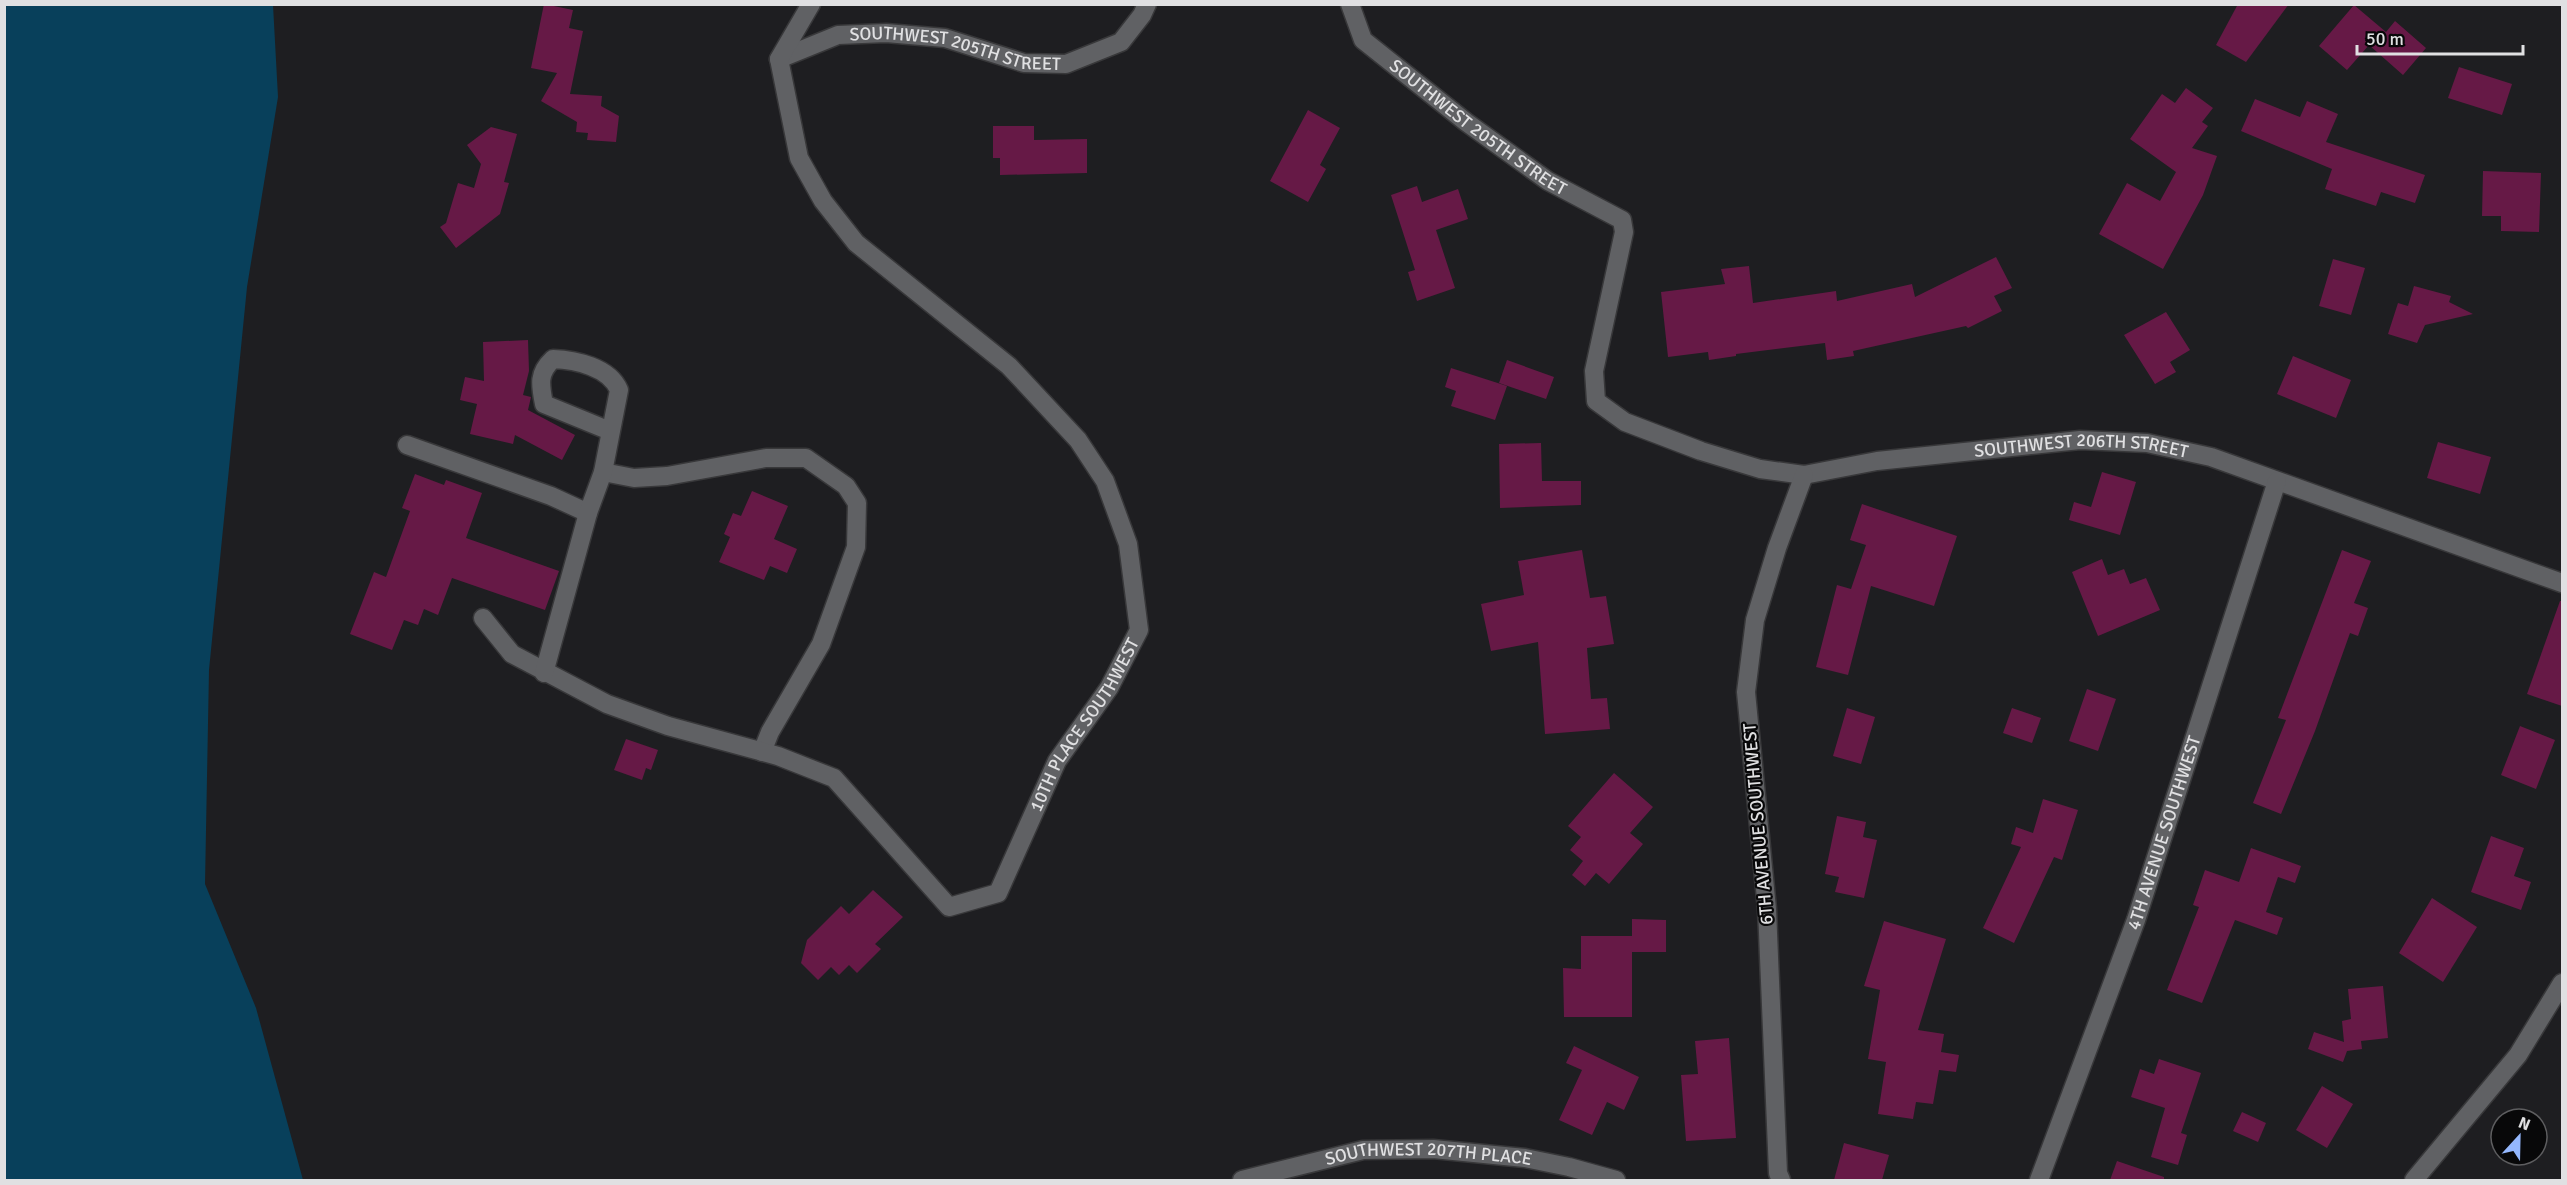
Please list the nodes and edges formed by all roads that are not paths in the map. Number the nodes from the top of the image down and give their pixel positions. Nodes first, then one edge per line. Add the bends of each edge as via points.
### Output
1 (811, 4) edge
2 (1147, 4) edge
3 (1350, 4) edge
4 (779, 59) junction
5 (1596, 401) joint
6 (610, 431) junction
7 (407, 445) dead end
8 (603, 472) junction
9 (1804, 475) junction
10 (2277, 481) junction
11 (588, 513) junction
12 (2562, 583) edge
13 (483, 618) dead end
14 (544, 673) junction
15 (762, 752) junction
16 (2562, 983) edge
17 (1242, 1180) edge
18 (1616, 1180) edge
19 (1781, 1180) edge
20 (2039, 1180) edge
21 (2414, 1180) edge

1 - 4 street
2 - 4 street, SOUTHWEST 205TH STREET via 1121,42 1066,64 1024,63 945,38 886,33 838,35
3 - 5 street, SOUTHWEST 205TH STREET via 1363,39 1466,122 1548,182 1622,220 1624,232 1594,371
4 - 15 street, 10TH PLACE SOUTHWEST via 799,158 823,201 856,243 1009,366 1078,440 1105,481 1128,544 1139,630 1109,687 1057,761 998,893 949,907 834,778
5 - 9 street, SOUTHWEST 206TH STREET via 1625,422 1701,451 1760,469
6 - 6 street via 619,390 615,382 603,371 567,360 554,359 544,368 540,382 544,404
6 - 8 street
7 - 11 street
8 - 11 street
8 - 15 street via 634,478 667,476 766,458 806,459 846,486 857,503 856,547 822,644
9 - 10 street, SOUTHWEST 206TH STREET via 1877,461 2080,440 2147,443 2211,457
9 - 19 street, 6TH AVENUE SOUTHWEST via 1755,620 1746,693 1767,909
10 - 12 street, SOUTHWEST 206TH STREET
10 - 20 street, 4TH AVENUE SOUTHWEST via 2136,920
11 - 14 street
13 - 14 street, 10TH PLACE SOUTHWEST via 512,654
14 - 15 street, 10TH PLACE SOUTHWEST via 607,704
16 - 21 street via 2518,1055
17 - 18 street, SOUTHWEST 207TH PLACE via 1363,1150 1433,1149 1525,1158

